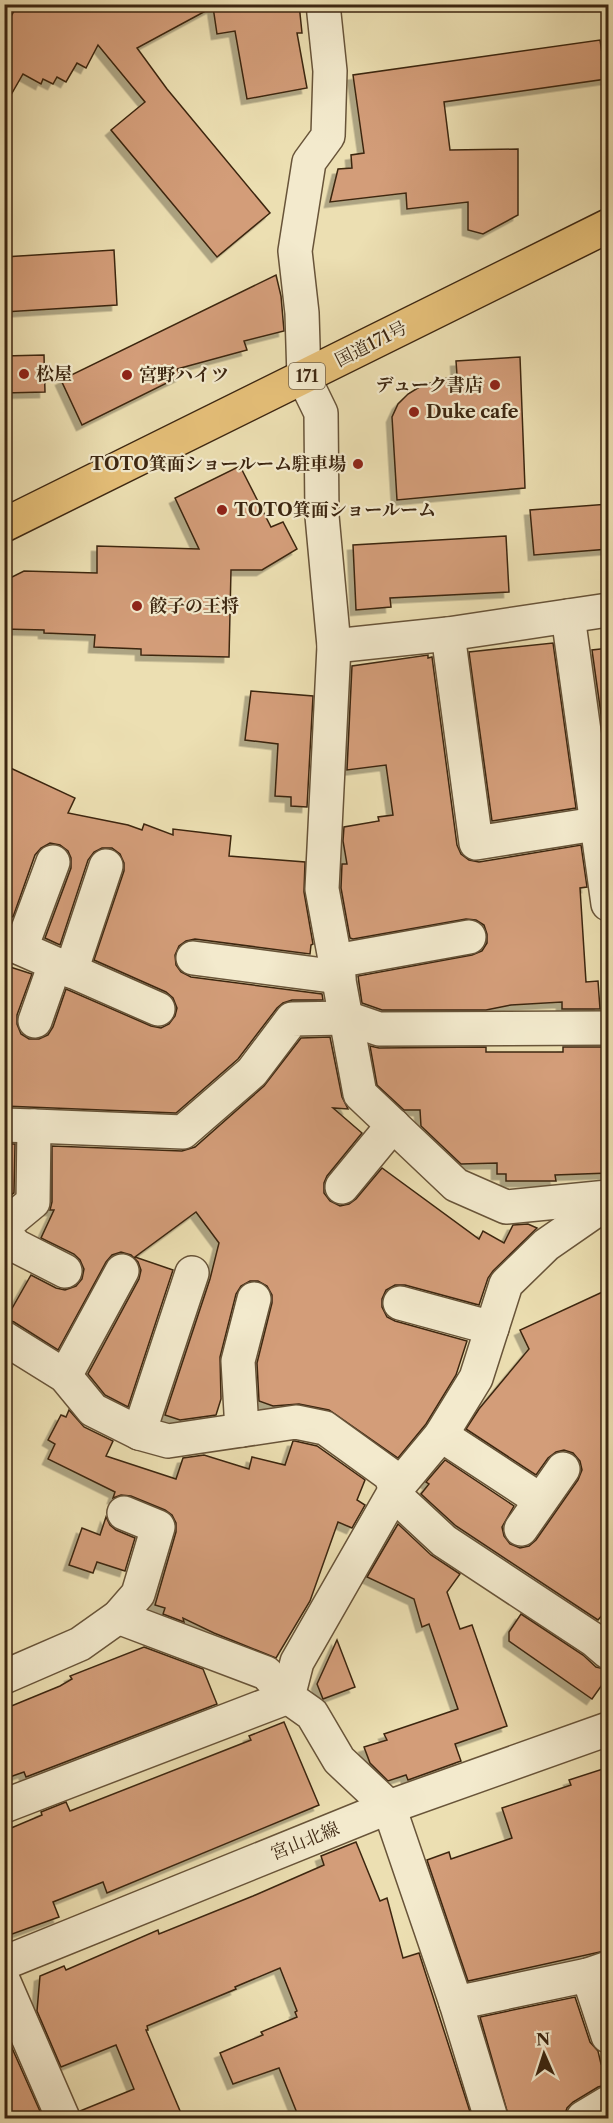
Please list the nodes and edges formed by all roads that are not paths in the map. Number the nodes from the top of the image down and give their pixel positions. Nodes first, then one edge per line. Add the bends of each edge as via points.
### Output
1 (323, 4) edge
2 (609, 226) edge
3 (304, 378) junction
4 (4, 525) edge
5 (609, 610) edge
6 (567, 616) junction
7 (448, 634) junction
8 (334, 646) junction
9 (602, 823) edge
10 (53, 862) dead end
11 (106, 866) dead end
12 (609, 904) edge
13 (469, 937) dead end
14 (13, 945) edge
15 (193, 958) dead end
16 (63, 967) junction
17 (338, 969) junction
18 (158, 1009) dead end
19 (347, 1018) junction
20 (35, 1021) dead end
21 (609, 1028) edge
22 (393, 1125) junction
23 (19, 1126) edge
24 (342, 1187) dead end
25 (609, 1197) edge
26 (609, 1202) edge
27 (4, 1226) edge
28 (4, 1233) edge
29 (65, 1271) dead end
30 (122, 1271) dead end
31 (192, 1272) dead end
32 (254, 1299) dead end
33 (400, 1303) dead end
34 (492, 1328) junction
35 (4, 1338) edge
36 (65, 1376) junction
37 (242, 1430) junction
38 (139, 1433) junction
39 (441, 1435) junction
40 (563, 1469) dead end
41 (396, 1489) junction
42 (540, 1500) junction
43 (124, 1514) dead end
44 (521, 1529) dead end
45 (118, 1617) junction
46 (604, 1642) edge
47 (4, 1677) edge
48 (288, 1697) junction
49 (609, 1729) edge
50 (4, 1806) edge
51 (389, 1807) junction
52 (4, 1962) edge
53 (598, 1971) edge
54 (4, 1982) edge
55 (456, 2003) junction
56 (609, 2036) edge
57 (609, 2103) edge
58 (63, 2118) edge
59 (491, 2118) edge
60 (583, 2118) edge

1 - 3 street via 330,71 328,136 309,162 295,251
2 - 3 highway, 国道171号 / 171
3 - 4 highway, 国道171号 / 171
3 - 8 street via 321,413 322,516
5 - 6 street
6 - 7 street
6 - 9 street
7 - 8 street
7 - 9 street via 476,843
8 - 17 street via 322,889
9 - 12 street
10 - 14 street
11 - 16 street
13 - 17 street
14 - 16 street
15 - 17 street
16 - 18 street
16 - 20 street
17 - 19 street
19 - 21 street via 379,1029
19 - 22 street via 360,1094
19 - 23 street via 292,1019 252,1072 183,1132
22 - 24 street
22 - 25 street via 456,1185 506,1207
23 - 27 street via 33,1202
26 - 34 street via 546,1245 506,1284
28 - 29 street via 16,1246
30 - 36 street
31 - 38 street
32 - 37 street via 238,1361
33 - 34 street
34 - 39 street via 477,1378
35 - 36 street
36 - 38 street via 93,1410
37 - 38 street via 168,1441
37 - 41 street via 296,1422 325,1428 390,1475
39 - 41 street
39 - 42 street
40 - 42 street
41 - 46 street via 401,1502 444,1541
41 - 48 street via 297,1662
42 - 44 street
43 - 45 street via 158,1527 138,1594
45 - 47 street via 80,1644
45 - 48 street via 266,1673
48 - 50 street
48 - 51 street via 312,1714 339,1760
49 - 51 street, 宮山北線
51 - 52 street, 宮山北線
51 - 55 street
53 - 55 street
53 - 56 street
54 - 58 street
55 - 59 street
57 - 60 street

